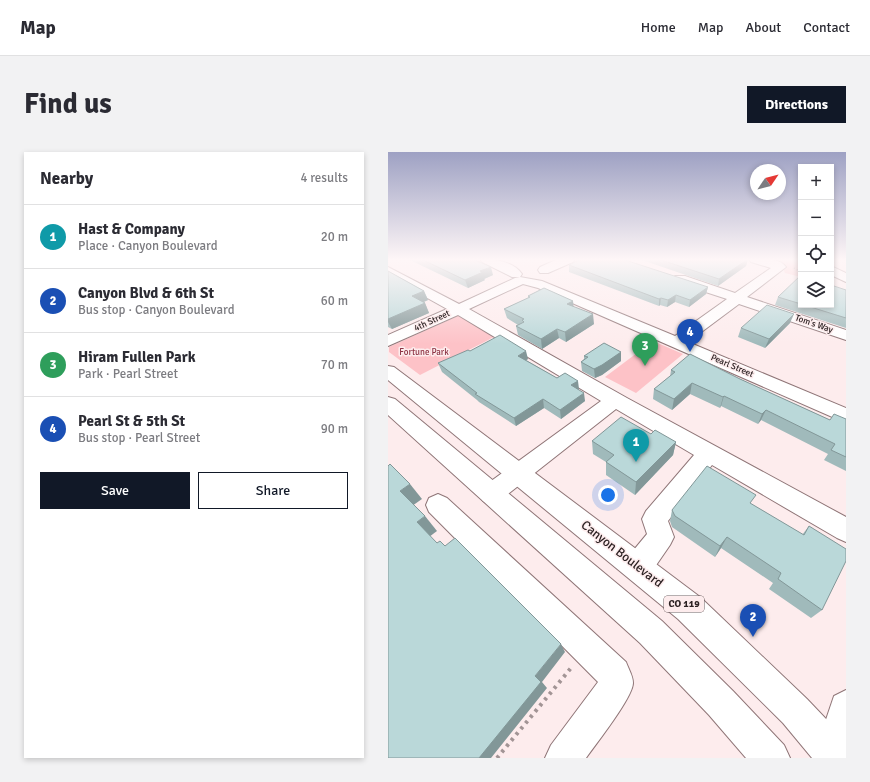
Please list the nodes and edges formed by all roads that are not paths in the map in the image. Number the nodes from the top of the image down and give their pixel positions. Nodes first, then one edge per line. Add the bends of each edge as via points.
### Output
1 (418, 287) edge
2 (501, 287) edge
3 (548, 287) edge
4 (704, 287) edge
5 (751, 287) edge
6 (736, 298) junction
7 (458, 309) junction
8 (846, 335) edge
9 (682, 339) junction
10 (388, 341) edge
11 (388, 371) edge
12 (615, 400) junction
13 (846, 401) edge
14 (388, 404) edge
15 (846, 416) edge
16 (709, 453) junction
17 (518, 473) junction
18 (491, 494) junction
19 (438, 505) dead end
20 (846, 530) edge
21 (638, 567) junction
22 (846, 708) edge
23 (834, 756) edge
24 (564, 758) edge
25 (771, 758) edge

1 - 7 street
2 - 7 street, 4th Street
3 - 9 street, Pearl Street
4 - 6 street, Tom's Way
5 - 6 street
6 - 8 street, Tom's Way
6 - 9 street
7 - 10 street, 4th Street
7 - 12 street
9 - 13 street, Pearl Street
9 - 15 street, Pearl Street
11 - 17 street, Canyon Boulevard / CO 119
12 - 16 street
12 - 17 street
14 - 18 street
16 - 20 street
16 - 21 street via 655,519 661,537
17 - 18 street
17 - 21 street, Canyon Boulevard / CO 119
18 - 25 street via 651,632
19 - 24 street via 614,674 615,687
21 - 23 street, Canyon Boulevard / CO 119 via 716,633 795,711
22 - 23 street

